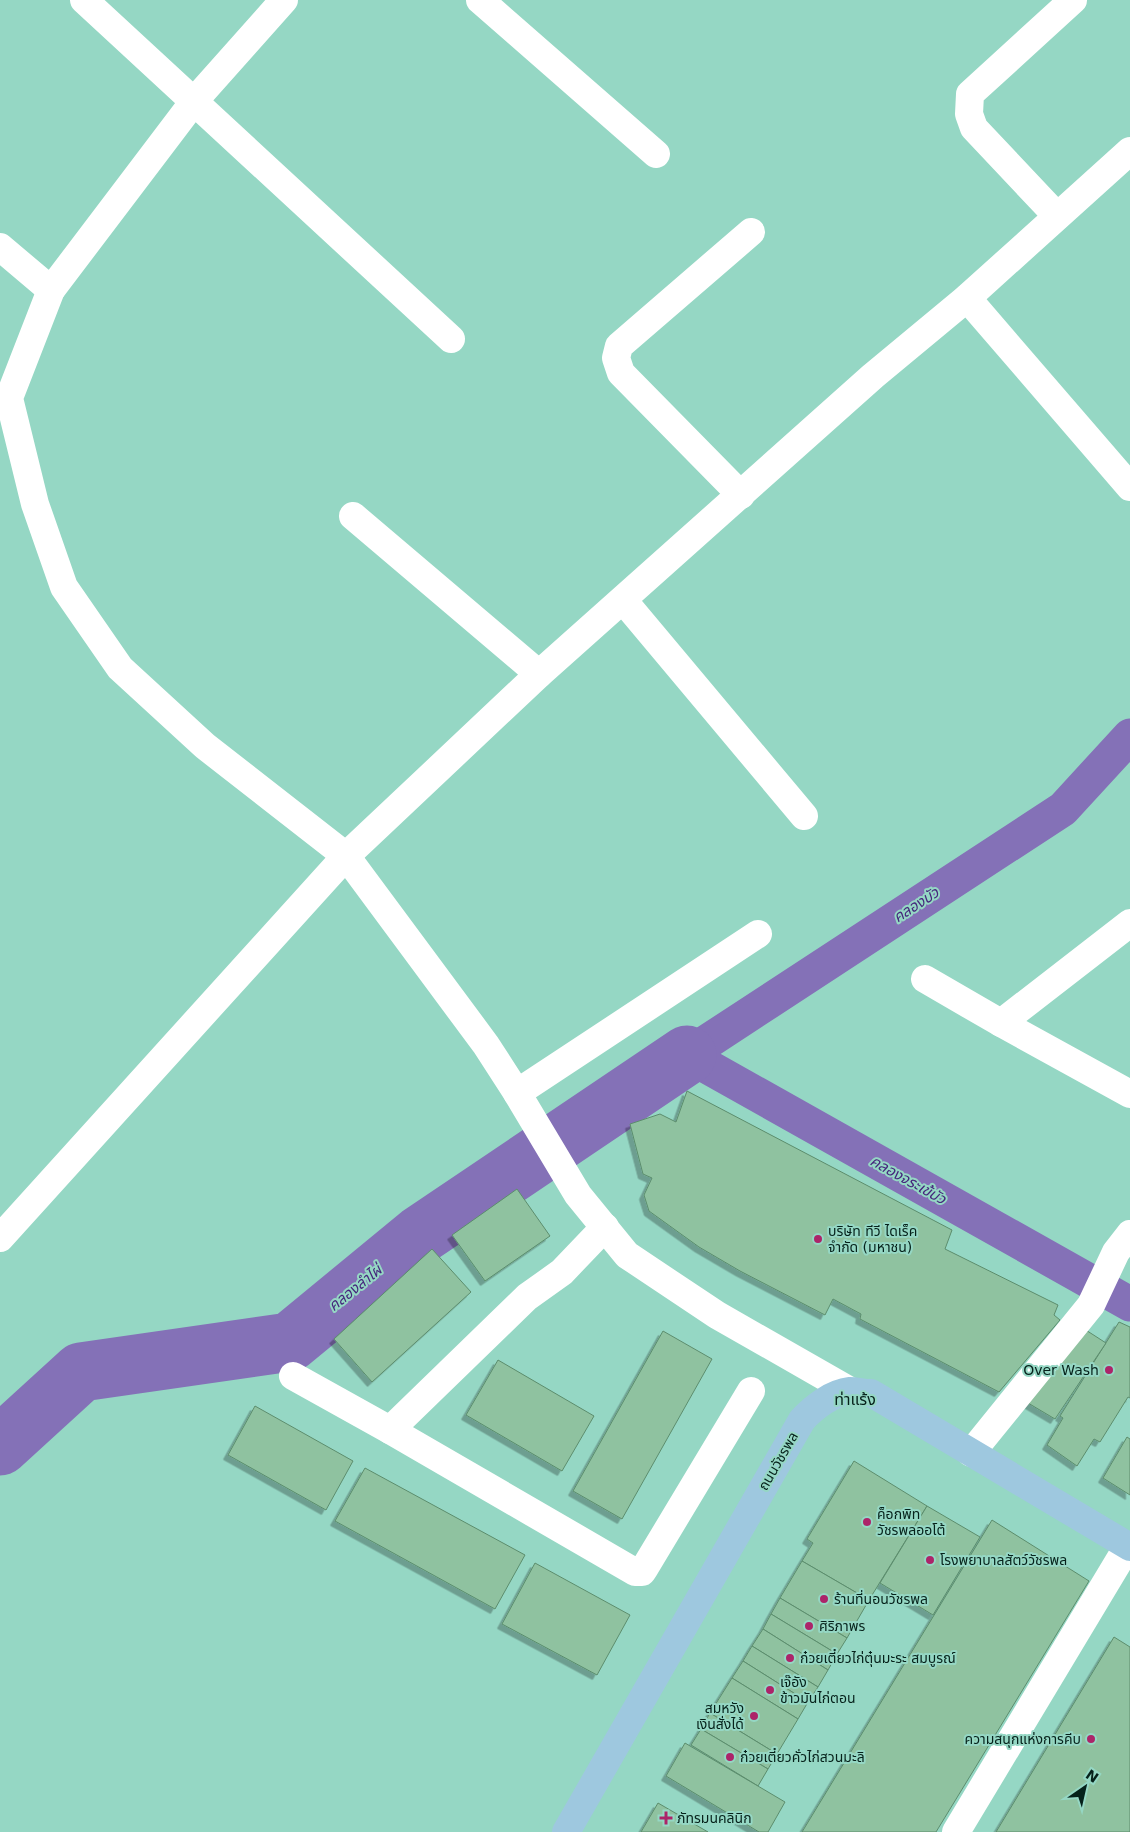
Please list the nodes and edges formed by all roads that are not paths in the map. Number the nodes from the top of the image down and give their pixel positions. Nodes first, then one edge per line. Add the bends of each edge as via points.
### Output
1 (84, 0) edge
2 (284, 0) edge
3 (480, 0) edge
4 (1074, 0) edge
5 (195, 100) junction
6 (1130, 151) edge
7 (656, 154) dead end
8 (1057, 216) junction
9 (751, 232) dead end
10 (0, 247) edge
11 (51, 290) junction
12 (967, 298) junction
13 (451, 339) dead end
14 (4, 399) edge
15 (1130, 487) edge
16 (741, 495) junction
17 (353, 516) dead end
18 (623, 600) junction
19 (539, 674) junction
20 (804, 816) dead end
21 (346, 856) junction
22 (1130, 923) edge
23 (758, 934) dead end
24 (926, 979) dead end
25 (1001, 1023) junction
26 (1130, 1094) edge
27 (522, 1103) junction
28 (605, 1228) junction
29 (0, 1238) edge
30 (1123, 1243) edge
31 (294, 1376) dead end
32 (751, 1391) dead end
33 (850, 1391) junction
34 (390, 1430) junction
35 (971, 1452) junction
36 (1129, 1547) edge
37 (566, 1832) edge
38 (956, 1832) edge

1 - 5 street
2 - 5 street
3 - 7 street
4 - 8 street via 970,94 969,114 974,128
5 - 11 street
5 - 13 street
6 - 8 street
8 - 12 street
9 - 16 street via 619,346 616,358 621,373
10 - 11 street
11 - 14 street
12 - 15 street
12 - 16 street via 873,376
14 - 21 street via 64,587 120,668 205,746
16 - 18 street
17 - 19 street
18 - 19 street
18 - 20 street
19 - 21 street
21 - 27 street via 486,1045
21 - 29 street
22 - 25 street
23 - 27 street
24 - 25 street
25 - 26 street
27 - 28 street via 578,1195
28 - 33 street via 627,1255 717,1314
28 - 34 street via 562,1272 527,1298
30 - 35 street via 1091,1305
31 - 34 street
32 - 34 street via 642,1572 630,1571
33 - 35 main road via 871,1393
33 - 37 main road, ถนนวัชรพล via 815,1407 802,1420
35 - 36 main road
36 - 38 street

